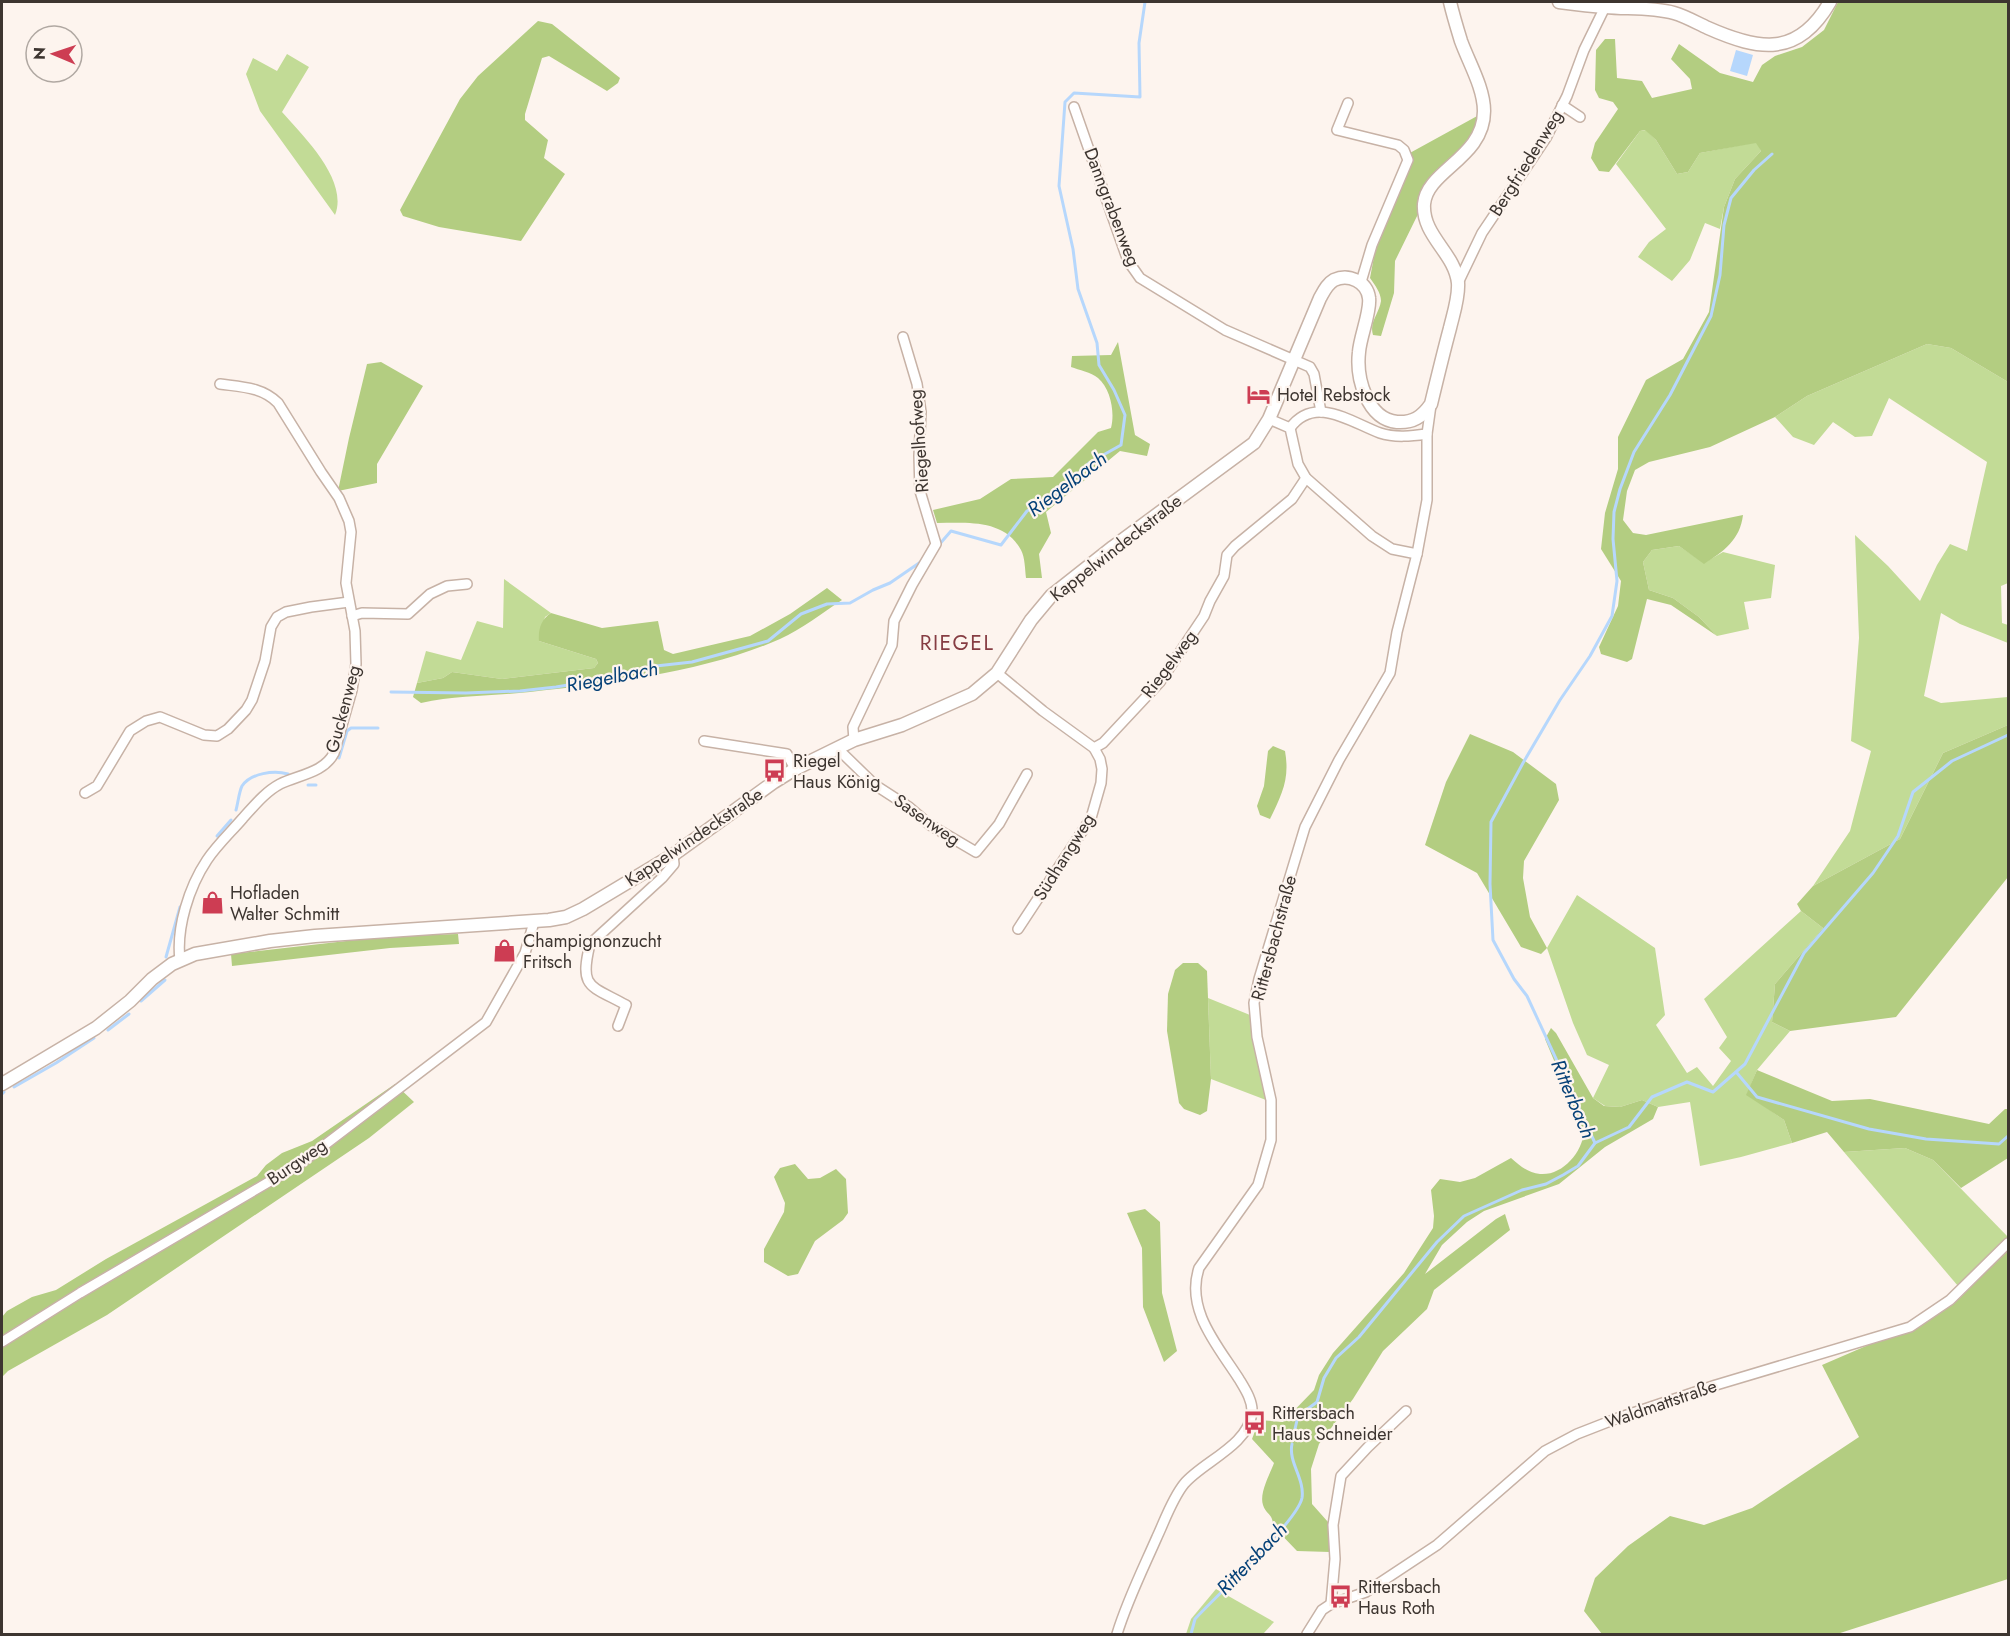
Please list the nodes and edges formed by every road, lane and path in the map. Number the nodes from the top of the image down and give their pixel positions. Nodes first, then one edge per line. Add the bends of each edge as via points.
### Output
1 (1450, 2) edge
2 (1559, 2) edge
3 (1830, 2) edge
4 (1605, 8) junction
5 (1348, 103) dead end
6 (1563, 105) junction
7 (1074, 106) dead end
8 (1580, 117) dead end
9 (1361, 282) junction
10 (1458, 283) junction
11 (903, 337) dead end
12 (1294, 360) junction
13 (220, 384) dead end
14 (1431, 404) junction
15 (1321, 412) junction
16 (1269, 419) junction
17 (1290, 428) junction
18 (1427, 434) junction
19 (1306, 478) junction
20 (1417, 554) junction
21 (467, 584) dead end
22 (349, 602) junction
23 (352, 616) junction
24 (997, 673) junction
25 (854, 740) junction
26 (704, 741) dead end
27 (837, 748) junction
28 (1094, 748) junction
29 (795, 769) junction
30 (1027, 774) dead end
31 (86, 793) dead end
32 (673, 855) junction
33 (534, 922) junction
34 (1018, 929) dead end
35 (180, 960) junction
36 (618, 1026) dead end
37 (2, 1084) edge
38 (2008, 1243) edge
39 (2, 1342) edge
40 (1406, 1412) dead end
41 (1331, 1604) junction
42 (1117, 1635) edge
43 (1306, 1635) edge

1 - 10 street via 1483,98 1484,112 1470,148 1429,190 1424,215
2 - 4 street
3 - 4 street via 1803,35 1774,45 1732,38 1676,14
4 - 6 street, Bergfriedenweg
5 - 9 street via 1337,130 1398,145 1408,160 1372,245
6 - 8 street
6 - 10 street, Bergfriedenweg via 1546,138 1482,233
7 - 12 street, Danngrabenweg via 1128,261 1140,278 1225,330
9 - 12 street, Kappelwindeckstraße via 1342,278 1326,287
9 - 14 street via 1370,303 1358,366 1368,400 1381,418 1402,422 1424,415
10 - 14 street
11 - 25 street, Riegelhofweg via 921,412 920,491 936,544 894,621 892,645 853,727
12 - 15 street, Danngrabenweg via 1310,367 1314,374
12 - 16 street, Kappelwindeckstraße
13 - 22 street, Guckenweg via 258,389 273,397 339,498 351,532 346,583
14 - 18 street, Rittersbachstraße
15 - 17 street via 1304,416
15 - 18 street via 1340,414 1381,433 1407,437
16 - 17 street
16 - 24 street, Kappelwindeckstraße via 1244,452 1051,596
17 - 19 street via 1298,464
18 - 20 street, Rittersbachstraße via 1427,500
19 - 20 street via 1372,536 1392,549
19 - 28 street, Riegelweg via 1292,499 1234,546 1204,616 1160,682
20 - 42 street, Rittersbachstraße via 1390,672 1305,827 1259,978 1254,1003 1257,1037 1272,1116 1266,1160 1258,1185 1198,1268 1195,1278 1202,1319 1244,1386 1252,1413 1232,1446 1182,1487 1150,1552
21 - 23 street via 447,586 430,594 408,614
22 - 23 street, Guckenweg
22 - 31 street via 311,606 277,617 252,700 228,729 217,736 204,735 160,717 146,721 130,731 97,786
23 - 35 street, Guckenweg via 356,664 334,753 322,766 266,794 208,858 195,880 186,911
24 - 25 street, Kappelwindeckstraße via 954,703
24 - 28 street
25 - 27 street, Kappelwindeckstraße
26 - 29 street via 788,754
27 - 29 street, Kappelwindeckstraße
27 - 30 street, Sasenweg via 875,785 976,852 999,824
28 - 34 street, Südhangweg via 1102,769 1091,818
29 - 32 street, Kappelwindeckstraße
32 - 33 street, Kappelwindeckstraße via 583,909
32 - 36 street via 674,864 662,878 590,944 585,976 590,985 626,1005
33 - 35 street, Kappelwindeckstraße via 270,941 202,952
33 - 39 street, Burgweg via 525,953 486,1022 301,1163
35 - 37 street, Kappelwindeckstraße via 96,1028
38 - 41 street, Waldmattstraße via 1950,1300 1911,1327 1618,1418 1545,1451 1437,1545 1366,1592
40 - 41 street via 1341,1476 1333,1525
41 - 43 street, Waldmattstraße via 1322,1610

